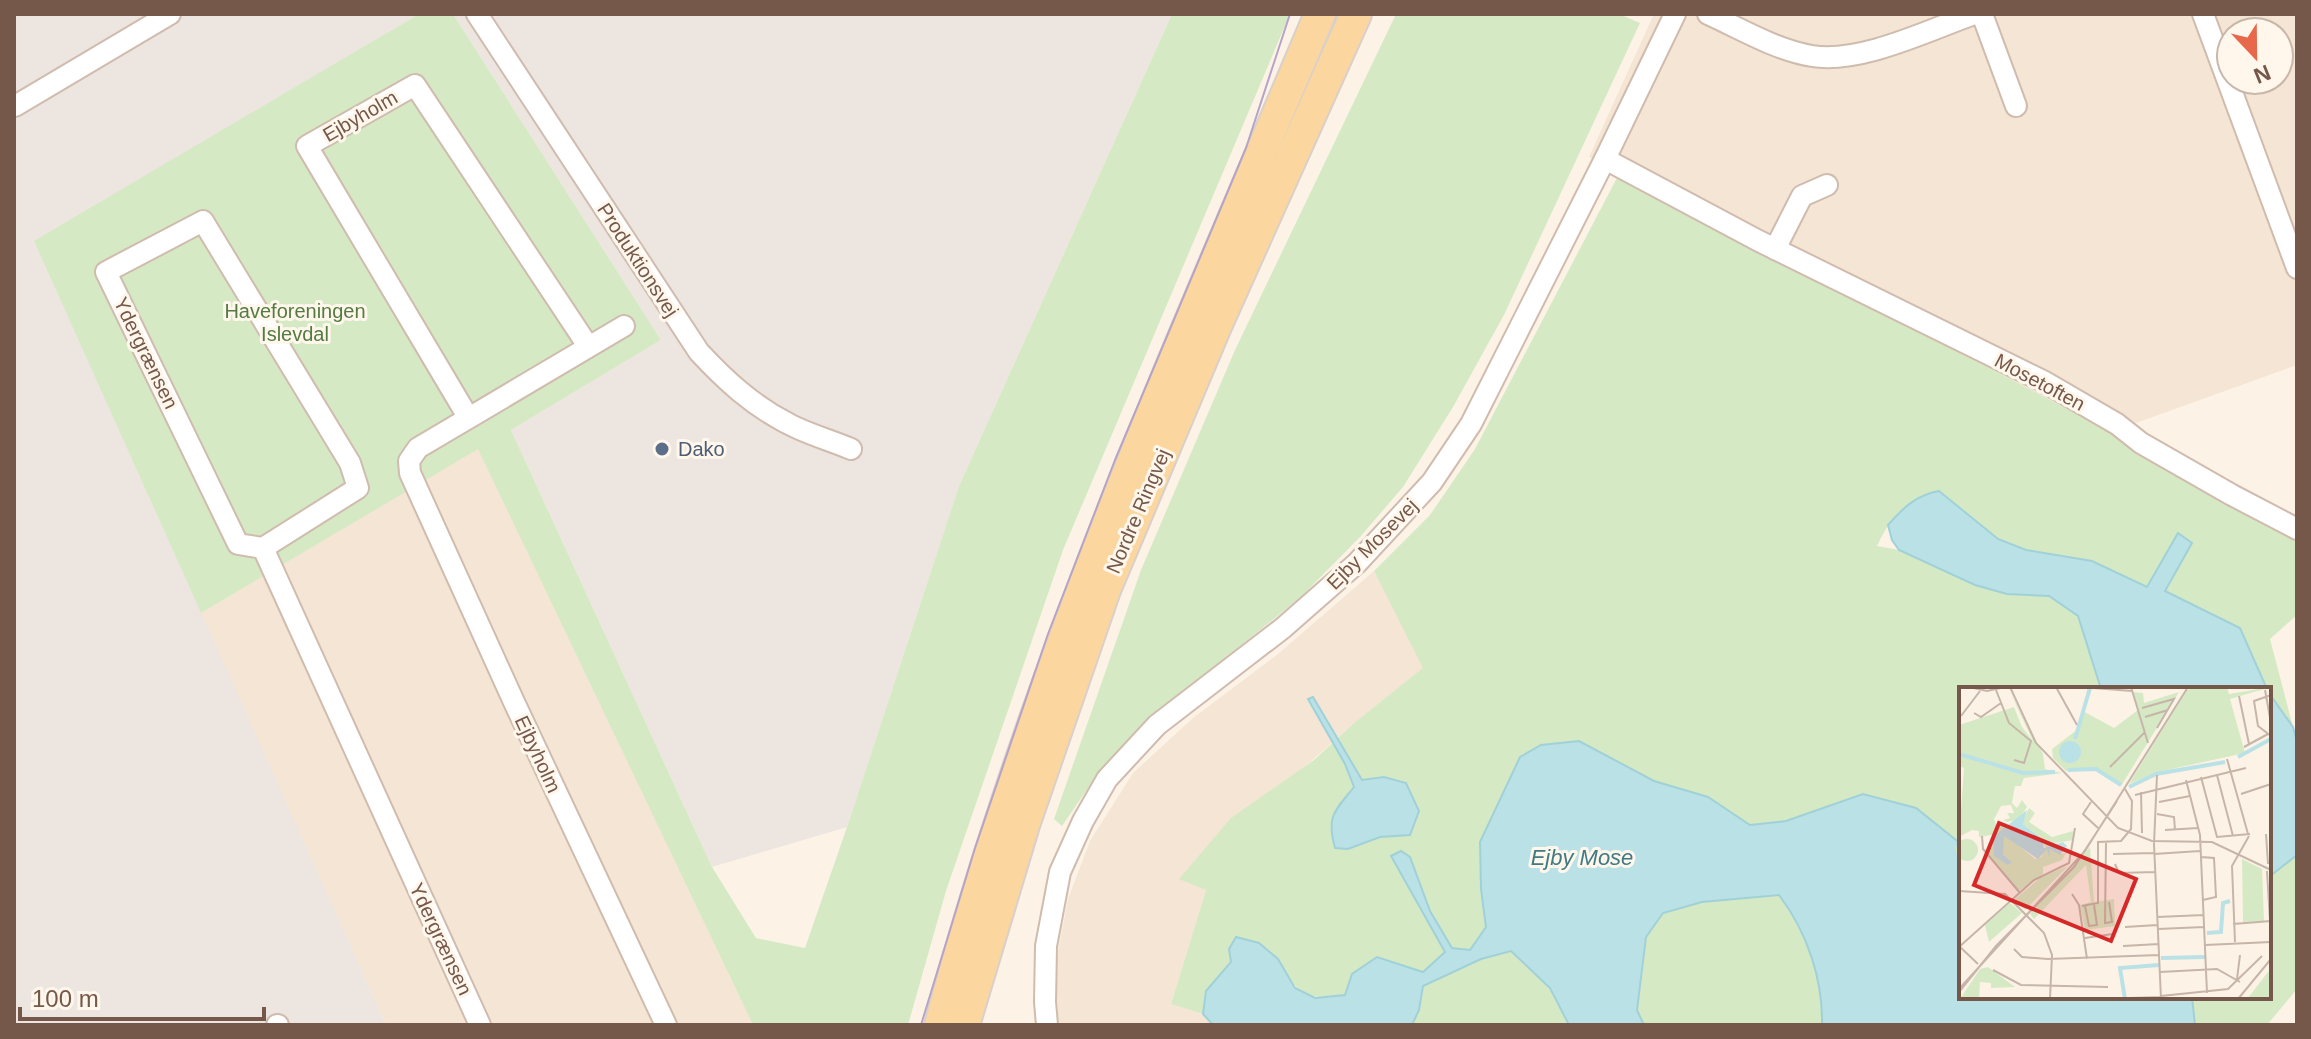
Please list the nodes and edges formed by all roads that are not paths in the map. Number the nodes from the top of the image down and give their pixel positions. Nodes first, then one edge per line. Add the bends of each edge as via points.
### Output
1 (170, 14) edge
2 (477, 14) edge
3 (1320, 14) edge
4 (1356, 14) edge
5 (1675, 14) edge
6 (1708, 14) edge
7 (1974, 14) edge
8 (1982, 14) edge
9 (2203, 14) edge
10 (15, 106) edge
11 (2016, 106) dead end
12 (1605, 159) junction
13 (1827, 185) dead end
14 (1775, 249) junction
15 (2297, 268) edge
16 (624, 326) dead end
17 (588, 346) junction
18 (468, 417) junction
19 (851, 449) dead end
20 (2297, 529) edge
21 (263, 548) junction
22 (480, 1025) edge
23 (666, 1025) edge
24 (940, 1025) edge
25 (964, 1025) edge
26 (1047, 1025) edge

1 - 10 street
2 - 19 street, Produktionsvej via 699,352 751,401 788,425
3 - 24 main road, Nordre Ringvej via 1138,444 1050,674
4 - 25 main road, Nordre Ringvej via 1105,590 1024,825
5 - 12 street, Ejby Mosevej
6 - 7 street via 1786,49 1839,58
8 - 11 street
9 - 15 street
12 - 14 street, Mosetoften
12 - 26 street, Ejby Mosevej via 1471,424 1432,482 1357,563 1157,725 1107,779 1060,872 1046,946
13 - 14 street via 1802,196
14 - 20 street, Mosetoften via 2043,381 2141,443
16 - 17 street, Ejbyholm
17 - 18 street, Ejbyholm
17 - 18 street, Ejbyholm via 415,85 307,146
18 - 23 street, Ejbyholm via 418,448 409,461 410,473
21 - 21 street, Ydergrænsen via 358,488 350,463 203,221 106,272 238,544
21 - 22 street, Ydergrænsen

